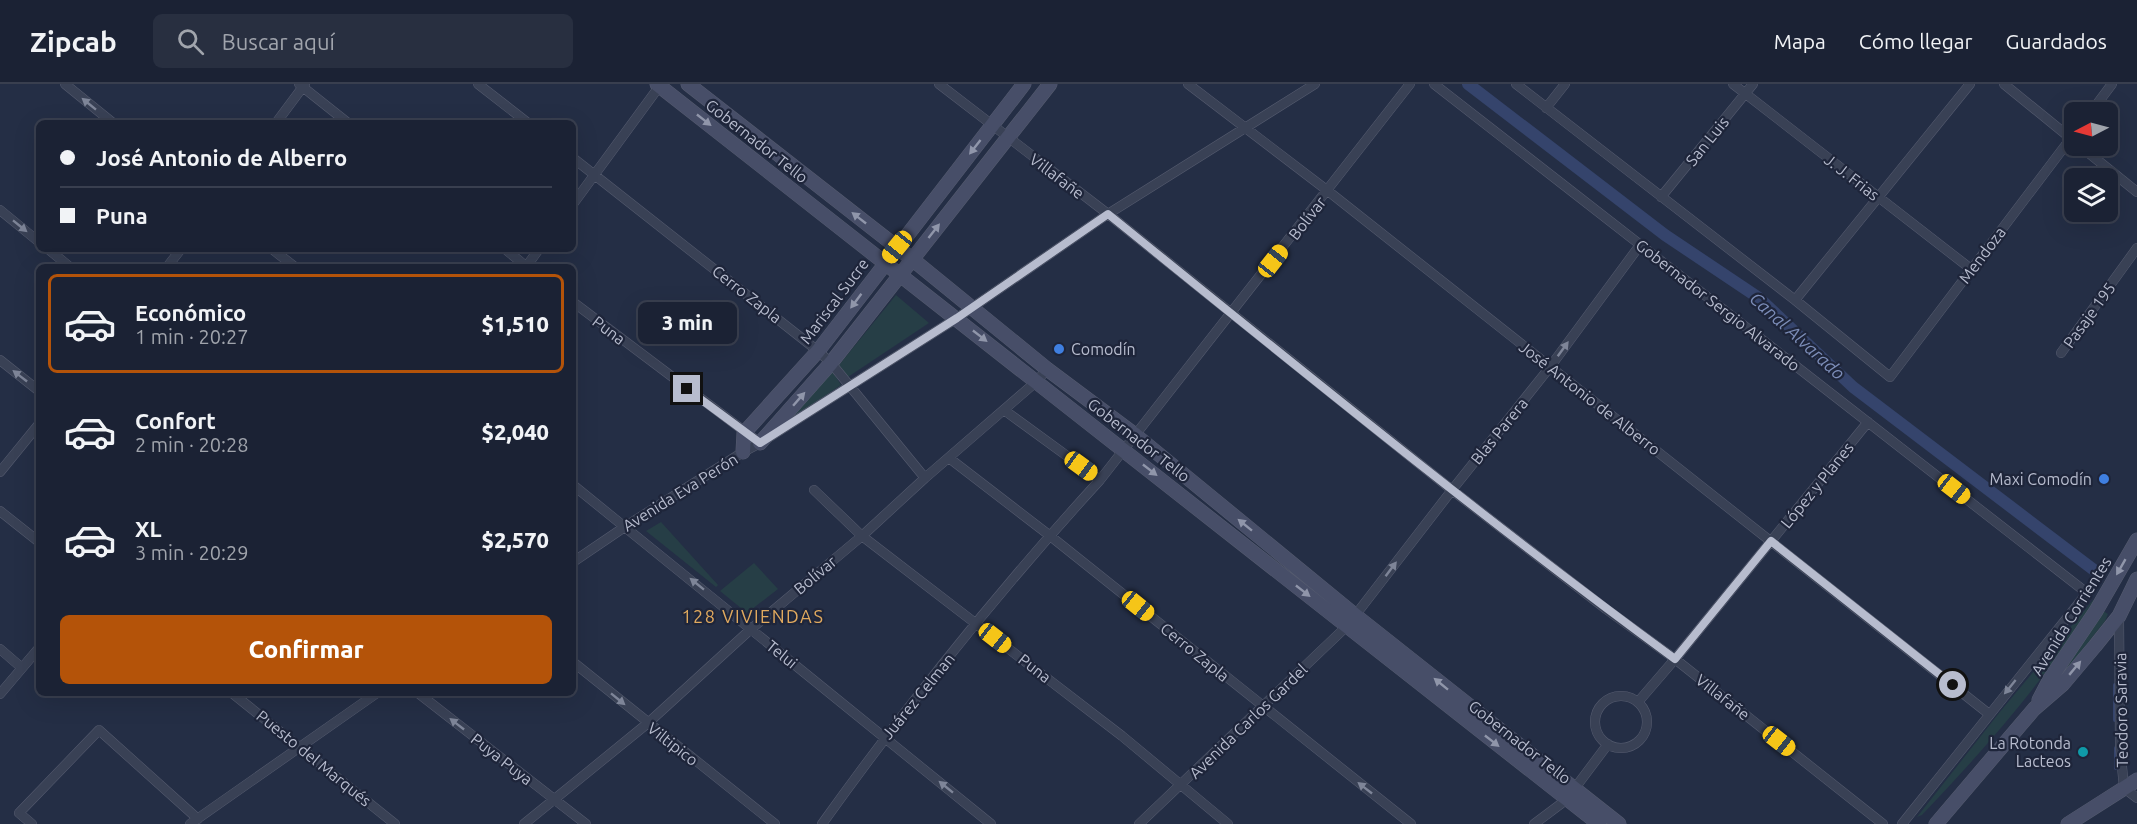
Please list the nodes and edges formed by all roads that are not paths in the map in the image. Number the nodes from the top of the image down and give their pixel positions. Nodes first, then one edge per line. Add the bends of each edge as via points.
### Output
1 (65, 84) edge
2 (478, 84) edge
3 (688, 84) edge
4 (939, 84) edge
5 (1024, 84) edge
6 (1050, 84) edge
7 (1188, 84) edge
8 (1315, 84) edge
9 (1410, 84) edge
10 (1434, 84) edge
11 (1516, 84) edge
12 (1565, 84) edge
13 (1733, 84) edge
14 (1753, 84) edge
15 (1970, 84) edge
16 (2004, 84) edge
17 (2112, 84) edge
18 (302, 85) edge
19 (660, 85) edge
20 (1745, 93) junction
21 (2098, 102) edge
22 (1546, 108) junction
23 (109, 120) edge
24 (278, 120) edge
25 (344, 120) edge
26 (524, 120) edge
27 (991, 126) junction
28 (1245, 129) junction
29 (2064, 131) edge
30 (1007, 138) junction
31 (2064, 150) edge
32 (2092, 156) edge
33 (576, 160) edge
34 (595, 175) junction
35 (1328, 191) junction
36 (2137, 192) edge
37 (1879, 197) junction
38 (1661, 198) junction
39 (576, 200) edge
40 (0, 210) edge
41 (1108, 214) junction
42 (36, 240) edge
43 (1640, 245) junction
44 (897, 247) junction
45 (2137, 248) edge
46 (52, 252) edge
47 (179, 252) edge
48 (276, 252) edge
49 (508, 252) edge
50 (912, 259) junction
51 (885, 262) junction
52 (66, 264) edge
53 (169, 264) edge
54 (291, 264) edge
55 (522, 264) edge
56 (1971, 269) junction
57 (901, 275) junction
58 (1795, 300) junction
59 (576, 304) edge
60 (970, 308) junction
61 (1232, 314) junction
62 (957, 318) junction
63 (818, 351) junction
64 (2061, 353) dead end
65 (0, 360) edge
66 (831, 363) junction
67 (1550, 367) junction
68 (1047, 369) junction
69 (1037, 381) junction
70 (849, 387) junction
71 (36, 389) edge
72 (1004, 410) junction
73 (1868, 422) junction
74 (36, 428) edge
75 (744, 433) junction
76 (1134, 434) junction
77 (760, 443) junction
78 (1123, 449) junction
79 (743, 452) junction
80 (949, 458) junction
81 (0, 472) edge
82 (926, 478) junction
83 (1100, 480) junction
84 (576, 486) edge
85 (814, 490) dead end
86 (1452, 490) junction
87 (0, 511) edge
88 (626, 526) junction
89 (1049, 535) junction
90 (862, 536) junction
91 (36, 540) edge
92 (2137, 540) edge
93 (1771, 541) junction
94 (576, 560) edge
95 (2135, 587) edge
96 (2086, 593) junction
97 (2106, 593) junction
98 (2119, 616) junction
99 (1352, 621) junction
100 (977, 624) junction
101 (751, 629) junction
102 (0, 649) edge
103 (36, 652) edge
104 (1675, 659) junction
105 (576, 664) edge
106 (22, 668) junction
107 (0, 694) edge
108 (236, 696) edge
109 (373, 696) edge
110 (422, 696) edge
111 (1638, 702) junction
112 (1263, 706) junction
113 (2034, 709) junction
114 (1989, 714) junction
115 (648, 723) junction
116 (884, 737) junction
117 (1608, 744) junction
118 (300, 747) junction
119 (2137, 780) edge
120 (1182, 784) junction
121 (2124, 788) junction
122 (1570, 795) junction
123 (2137, 798) edge
124 (554, 799) junction
125 (194, 821) edge
126 (1936, 822) edge
127 (32, 824) edge
128 (395, 824) edge
129 (524, 824) edge
130 (586, 824) edge
131 (775, 824) edge
132 (822, 824) edge
133 (991, 824) edge
134 (1139, 824) edge
135 (1228, 824) edge
136 (1411, 824) edge
137 (1534, 824) edge
138 (1599, 824) edge
139 (1619, 824) edge
140 (1883, 824) edge
141 (1902, 824) edge
142 (2068, 824) edge

23 -> 1 street
2 - 26 street
44 -> 3 street, Gobernador Tello
4 - 27 street, Villafañe
5 - 27 street, Mariscal Sucre
6 - 30 street
7 - 28 street, José Antonio de Alberro
8 - 28 street, Avenida Eva Perón
9 - 35 street, Bolívar
10 - 43 street, Gobernador Sergio Alvarado
11 - 22 street
12 - 22 street
13 - 20 street, J. J. Frias
14 - 20 street, San Luis
15 - 37 street
16 - 29 street
17 - 21 street
18 - 24 street
18 - 25 street
19 - 34 street
19 -> 51 street, Gobernador Tello
20 - 37 street, J. J. Frias
20 - 38 street, San Luis
22 - 38 street
27 - 30 street, Villafañe
27 -> 44 street, Mariscal Sucre
28 - 35 street, José Antonio de Alberro
28 - 41 street, Avenida Eva Perón
30 - 41 street, Villafañe
50 -> 30 street
31 - 56 street, Mendoza
32 - 36 street
33 - 34 street, Cerro Zapla
34 - 39 street
34 - 63 street, Cerro Zapla
35 - 61 street, Bolívar
35 - 67 street, José Antonio de Alberro
37 - 56 street, J. J. Frias
37 - 58 street
38 - 58 street
40 -> 42 street
41 - 60 street, Avenida Eva Perón
41 - 61 street, Villafañe
67 -> 43 street, Blas Parera
43 - 73 street, Gobernador Sergio Alvarado
44 - 50 street, Gobernador Tello
44 - 51 street, Mariscal Sucre
45 - 64 street, Pasaje 195
46 - 52 street
47 - 53 street
48 - 54 street
49 - 55 street
50 - 57 street
50 - 60 street, Gobernador Tello
51 - 57 street, Gobernador Tello
51 -> 63 street, Mariscal Sucre
56 - 58 street, Mendoza via 1890,376
57 - 62 street, Gobernador Tello
57 - 66 street
59 - 75 street, Puna
60 - 62 street, Avenida Eva Perón
60 - 68 street, Gobernador Tello
61 - 76 street, Bolívar
61 - 86 street, Villafañe
62 -> 69 street, Gobernador Tello
62 - 70 street, Avenida Eva Perón
63 - 66 street, Cerro Zapla
63 - 75 street, Mariscal Sucre
71 -> 65 street
66 - 70 street, Cerro Zapla
77 -> 66 street
67 - 86 street, Blas Parera
67 - 93 street, José Antonio de Alberro
68 - 69 street, Bolívar
68 - 76 street, Gobernador Tello
69 - 72 street, Bolívar
69 - 78 street, Gobernador Tello
70 - 77 street, Avenida Eva Perón
70 - 82 street, Cerro Zapla
72 - 80 street, Bolívar
72 - 83 street
73 - 93 street, López y Planes
73 - 96 street, Gobernador Sergio Alvarado
74 - 81 street
75 - 77 street, Puna
75 - 79 street
76 - 78 street, Juárez Celman
99 -> 76 street, Gobernador Tello
77 - 79 street, Avenida Eva Perón
78 - 83 street, Juárez Celman
78 -> 99 street, Gobernador Tello
79 - 88 street, Avenida Eva Perón
80 - 82 street, Bolívar
80 - 89 street, Cerro Zapla
82 - 90 street, Bolívar
83 - 89 street, Juárez Celman
84 - 88 street, Telui
85 - 90 street, Puna
99 -> 86 street, Blas Parera
86 - 104 street, Villafañe
87 - 91 street
88 - 94 street, Avenida Eva Perón
101 -> 88 street, Telui
89 - 100 street, Juárez Celman
89 - 112 street, Cerro Zapla
90 - 100 street, Puna
90 - 101 street, Bolívar
92 -> 97 street, Avenida Corrientes
93 - 104 street, López y Planes
93 - 114 street, José Antonio de Alberro
95 - 98 street, Avenida Corrientes
96 - 97 street
96 -> 114 street
97 - 113 street, Avenida Corrientes
113 -> 98 street, Avenida Corrientes via 2062,684
98 - 121 street, Teodoro Saravia
99 - 112 street, Avenida Carlos Gardel
99 - 122 street, Gobernador Tello
100 - 116 street, Juárez Celman
100 - 120 street, Puna
101 - 115 street, Bolívar
101 - 116 street, Telui
102 - 106 street
103 - 106 street
104 - 111 street, López y Planes
104 - 140 street, Villafañe
105 -> 115 street, Viltipico
106 - 107 street
108 - 118 street, Puesto del Marqués
109 - 118 street
124 -> 110 street, Puya Puya
111 - 117 street via 1644,708 1647,724 1641,739 1625,747
111 - 117 street via 1623,696 1601,705 1595,722
112 - 120 street, Avenida Carlos Gardel
136 -> 112 street, Cerro Zapla
113 - 126 street, Avenida Corrientes
114 - 141 street
115 - 124 street, Bolívar
115 - 131 street, Viltipico
116 - 132 street, Juárez Celman
133 -> 116 street, Telui
117 - 122 street
118 - 125 street
118 - 128 street, Puesto del Marqués
119 - 121 street
120 - 134 street, Avenida Carlos Gardel
120 - 135 street, Puna
121 - 123 street, Teodoro Saravia
121 - 142 street
122 - 137 street
122 - 138 street, Gobernador Tello
122 - 139 street, Gobernador Tello
124 - 129 street, Bolívar
124 - 130 street, Puya Puya
125 - 127 street via 99,730 19,813

